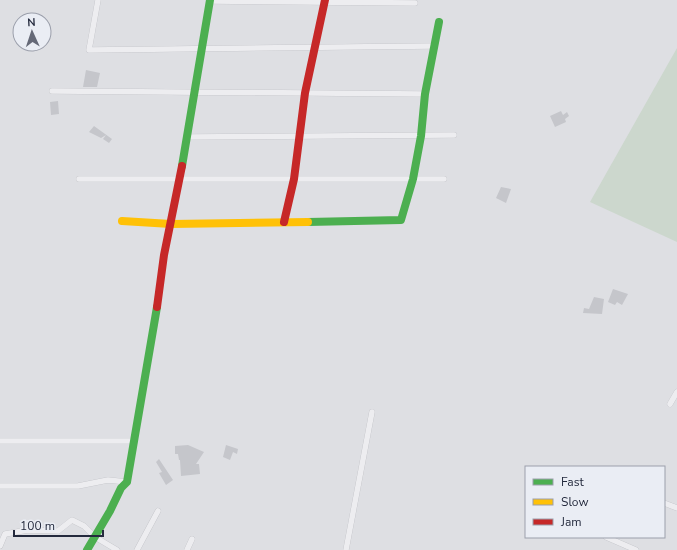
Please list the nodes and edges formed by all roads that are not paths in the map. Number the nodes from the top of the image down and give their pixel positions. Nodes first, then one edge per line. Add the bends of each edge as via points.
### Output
1 (98, 0) edge
2 (210, 0) edge
3 (325, 1) edge
4 (415, 3) dead end
5 (439, 22) dead end
6 (434, 46) junction
7 (316, 47) junction
8 (203, 49) junction
9 (52, 91) dead end
10 (195, 92) junction
11 (305, 93) junction
12 (425, 94) junction
13 (454, 135) dead end
14 (299, 136) junction
15 (421, 136) junction
16 (186, 137) junction
17 (79, 179) dead end
18 (180, 179) junction
19 (294, 179) junction
20 (413, 179) junction
21 (444, 179) dead end
22 (122, 221) dead end
23 (284, 222) junction
24 (171, 224) junction
25 (677, 392) edge
26 (670, 404) dead end
27 (372, 412) dead end
28 (0, 441) edge
29 (135, 441) junction
30 (127, 482) junction
31 (0, 486) edge
32 (665, 503) edge
33 (677, 508) edge
34 (158, 511) dead end
35 (95, 537) junction
36 (608, 538) edge
37 (192, 539) dead end
38 (0, 546) edge
39 (87, 550) edge
40 (117, 550) edge
41 (137, 550) edge
42 (187, 550) edge
43 (346, 550) edge
44 (636, 550) edge

1 - 8 street via 89,50
2 - 3 street
2 - 8 street
3 - 4 street
3 - 7 street
5 - 6 street
6 - 7 street
6 - 12 street
7 - 8 street
7 - 11 street
8 - 10 street
9 - 10 street
10 - 11 street
10 - 16 street
11 - 12 street
11 - 14 street
12 - 15 street
13 - 15 street
14 - 15 street
14 - 16 street
14 - 19 street
15 - 20 street
16 - 18 street
17 - 18 street
18 - 19 street
18 - 24 street
19 - 20 street
19 - 23 street
20 - 21 street
20 - 23 street via 401,220
22 - 24 street
23 - 24 street
24 - 29 street via 162,262 163,272
25 - 26 street
27 - 43 street
28 - 29 street
29 - 30 street
30 - 31 street via 108,480 78,486
30 - 35 street via 121,488
32 - 33 street
34 - 41 street
35 - 38 street via 88,529 72,520 58,531 28,530 5,534
35 - 39 street
35 - 40 street
36 - 44 street
37 - 42 street

